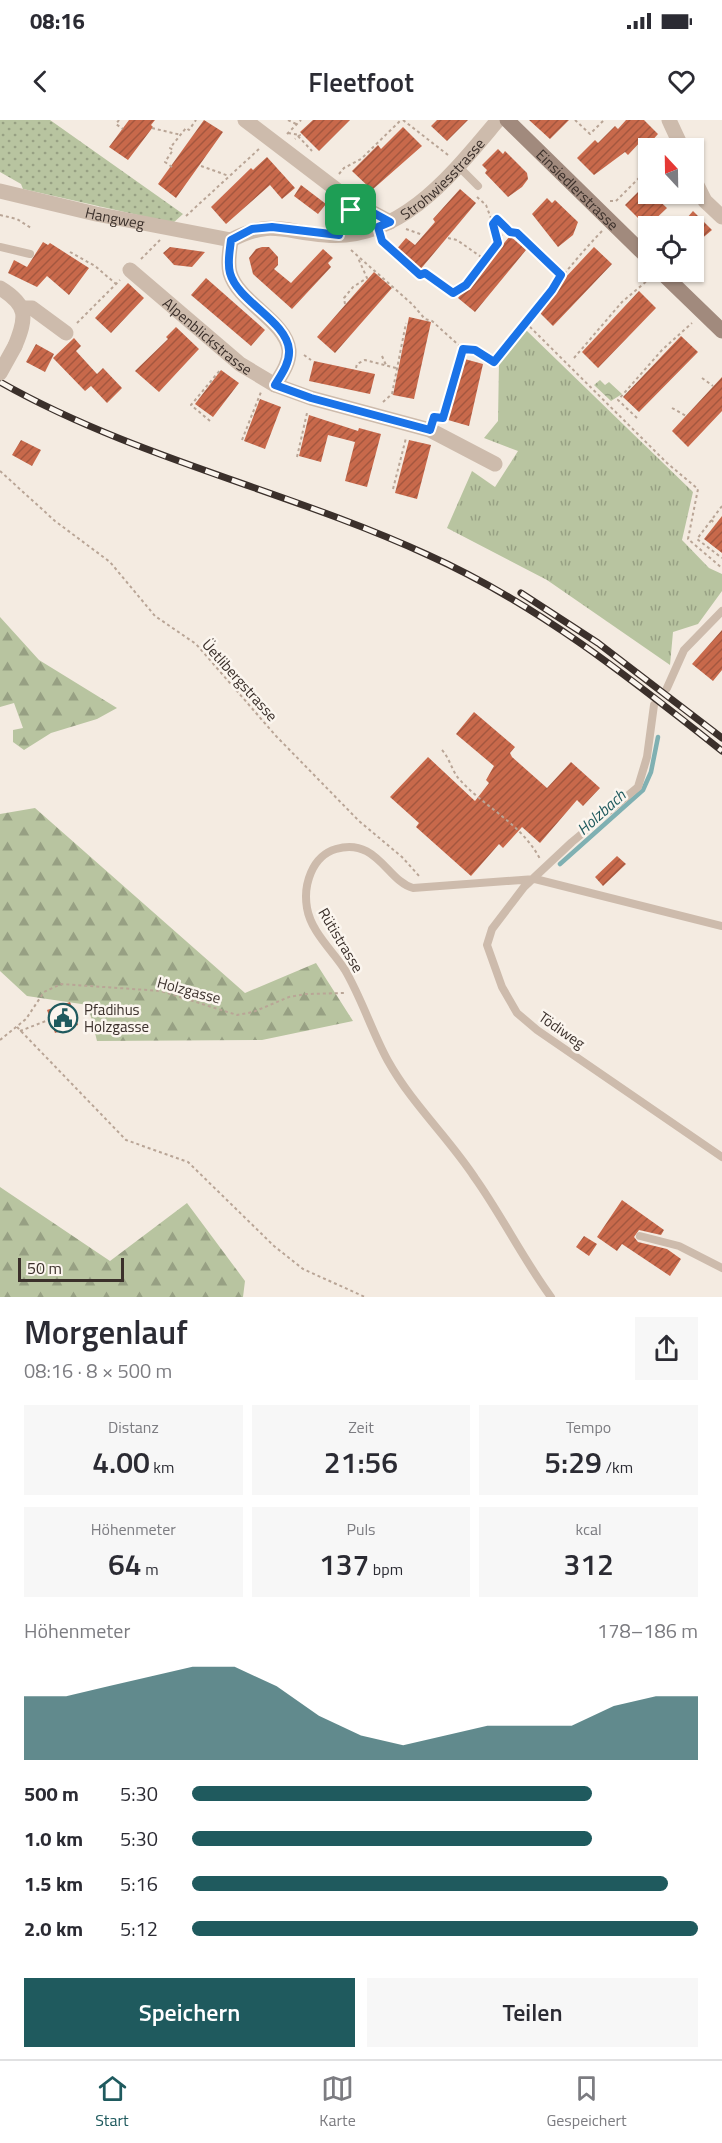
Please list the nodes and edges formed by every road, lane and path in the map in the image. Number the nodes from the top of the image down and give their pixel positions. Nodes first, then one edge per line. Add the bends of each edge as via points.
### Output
1 (119, 120) edge
2 (196, 120) edge
3 (245, 120) edge
4 (288, 120) edge
5 (301, 120) edge
6 (402, 120) edge
7 (498, 120) edge
8 (507, 120) edge
9 (575, 120) edge
10 (604, 120) edge
11 (669, 120) edge
12 (296, 124) junction
13 (152, 128) dead end
14 (123, 129) dead end
15 (189, 130) junction
16 (194, 134) dead end
17 (181, 135) junction
18 (386, 135) junction
19 (298, 136) dead end
20 (677, 138) edge
21 (391, 139) dead end
22 (276, 145) junction
23 (312, 151) dead end
24 (201, 166) dead end
25 (458, 166) junction
26 (172, 167) dead end
27 (230, 177) dead end
28 (638, 180) edge
29 (330, 186) junction
30 (477, 186) dead end
31 (0, 191) edge
32 (477, 197) dead end
33 (704, 199) edge
34 (606, 200) dead end
35 (0, 215) edge
36 (722, 217) edge
37 (611, 221) junction
38 (493, 224) junction
39 (384, 225) junction
40 (31, 228) dead end
41 (510, 232) junction
42 (339, 235) junction
43 (498, 237) junction
44 (448, 238) dead end
45 (231, 240) junction
46 (0, 248) edge
47 (638, 248) edge
48 (70, 252) dead end
49 (30, 254) dead end
50 (357, 255) junction
51 (484, 259) junction
52 (130, 270) dead end
53 (561, 275) junction
54 (646, 282) edge
55 (664, 282) edge
56 (116, 285) dead end
57 (0, 288) edge
58 (345, 304) dead end
59 (22, 309) junction
60 (702, 312) junction
61 (525, 322) junction
62 (406, 323) dead end
63 (722, 332) edge
64 (66, 333) dead end
65 (463, 349) junction
66 (382, 356) dead end
67 (574, 358) dead end
68 (242, 364) junction
69 (386, 365) junction
70 (356, 368) dead end
71 (396, 368) junction
72 (0, 373) edge
73 (702, 378) dead end
74 (275, 385) junction
75 (713, 386) dead end
76 (311, 398) junction
77 (258, 399) dead end
78 (672, 408) dead end
79 (378, 416) junction
80 (686, 417) dead end
81 (637, 418) dead end
82 (210, 421) dead end
83 (407, 424) junction
84 (430, 430) junction
85 (242, 440) dead end
86 (403, 444) junction
87 (408, 446) dead end
88 (297, 457) dead end
89 (495, 464) dead end
90 (0, 471) edge
91 (393, 489) dead end
92 (722, 506) edge
93 (711, 520) junction
94 (716, 524) dead end
95 (722, 558) edge
96 (722, 568) edge
97 (722, 611) edge
98 (667, 688) dead end
99 (654, 705) dead end
100 (442, 750) dead end
101 (544, 870) junction
102 (535, 879) junction
103 (430, 887) junction
104 (722, 926) edge
105 (357, 993) junction
106 (51, 1019) dead end
107 (17, 1027) junction
108 (20, 1031) junction
109 (0, 1040) edge
110 (722, 1156) edge
111 (640, 1236) dead end
112 (722, 1268) edge
113 (365, 1297) edge
114 (551, 1297) edge

1 - 14 path via 116,124
2 - 15 path
3 - 22 street
4 - 12 path
5 - 12 path
6 - 18 path
6 - 25 path
7 - 25 street, Strohwiesstrasse
8 - 37 main road, Einsiedlerstrasse
9 - 10 path via 590,134
11 - 20 street
12 - 22 path
13 - 17 path
15 - 16 path
15 - 17 path via 186,128
17 - 26 path via 165,162
18 - 21 path
18 - 29 path via 361,159 344,168
19 - 23 path
22 - 29 street
24 - 27 path
25 - 30 lane
25 - 39 street, Strohwiesstrasse via 415,208
28 - 34 path via 616,201
29 - 39 street
31 - 45 street, Hangweg
32 - 38 path via 486,205
33 - 36 street
35 - 40 path
37 - 47 main road, Einsiedlerstrasse
37 - 53 path
38 - 41 path via 497,219
38 - 43 path
39 - 42 street, Strohwiesstrasse
39 - 51 path via 382,241 420,275 425,273 453,293 466,285
41 - 43 path
41 - 53 path via 517,233
42 - 45 street, Strohwiesstrasse via 272,227 252,229
42 - 50 path via 340,241
43 - 51 path via 498,243
44 - 51 path
45 - 74 street via 229,272 236,287 282,335 289,350 286,367
46 - 49 lane
48 - 56 path via 95,266
50 - 58 path via 367,278 353,287 344,298
50 - 65 path
52 - 68 street, Alpenblickstrasse
53 - 61 path
54 - 67 path via 622,302
55 - 60 main road
57 - 59 street via 16,298
59 - 64 street via 32,308
59 - 72 street, bridge via 23,327
60 - 63 main road
60 - 81 path via 618,400
61 - 65 path via 494,362 475,350
61 - 96 path via 698,489 688,539
62 - 71 path
65 - 84 path via 443,418 434,417
66 - 69 path
68 - 74 street, Alpenblickstrasse
68 - 82 path via 219,369 191,405
69 - 70 path via 365,360
69 - 71 path
71 - 79 path via 392,394 380,404
73 - 75 path
74 - 76 street, Alpenblickstrasse
76 - 79 street, Alpenblickstrasse
76 - 88 path
77 - 85 path
78 - 80 path
79 - 83 street, Alpenblickstrasse
83 - 84 street, Alpenblickstrasse
83 - 86 path via 405,429 410,436
84 - 89 street, Alpenblickstrasse
86 - 87 path
86 - 91 path
90 - 103 path, Üetlibergstrasse via 55,521 110,562 155,616 196,644 276,736
92 - 93 path
93 - 94 path
93 - 95 path via 697,539
97 - 98 lane via 684,650
99 - 101 lane, Tödiweg via 647,757 638,787
100 - 101 path via 457,777 528,840
101 - 102 lane, Tödiweg
102 - 103 lane, Rütistrasse
102 - 104 lane, Rütistrasse
102 - 110 lane, Tödiweg via 524,887 492,929 487,945 502,987 517,1013
103 - 105 lane, Rütistrasse via 407,886 381,860 356,848 326,853 313,868 306,890 307,909 314,927
105 - 107 path, Holzgasse via 306,994 237,1015 161,991 61,984 44,992
105 - 114 lane, Rütistrasse via 388,1061 424,1116 475,1177
106 - 108 path
107 - 108 path
107 - 109 path, Holzgasse
108 - 113 path via 126,1140 188,1162 303,1269
111 - 112 lane via 679,1246

